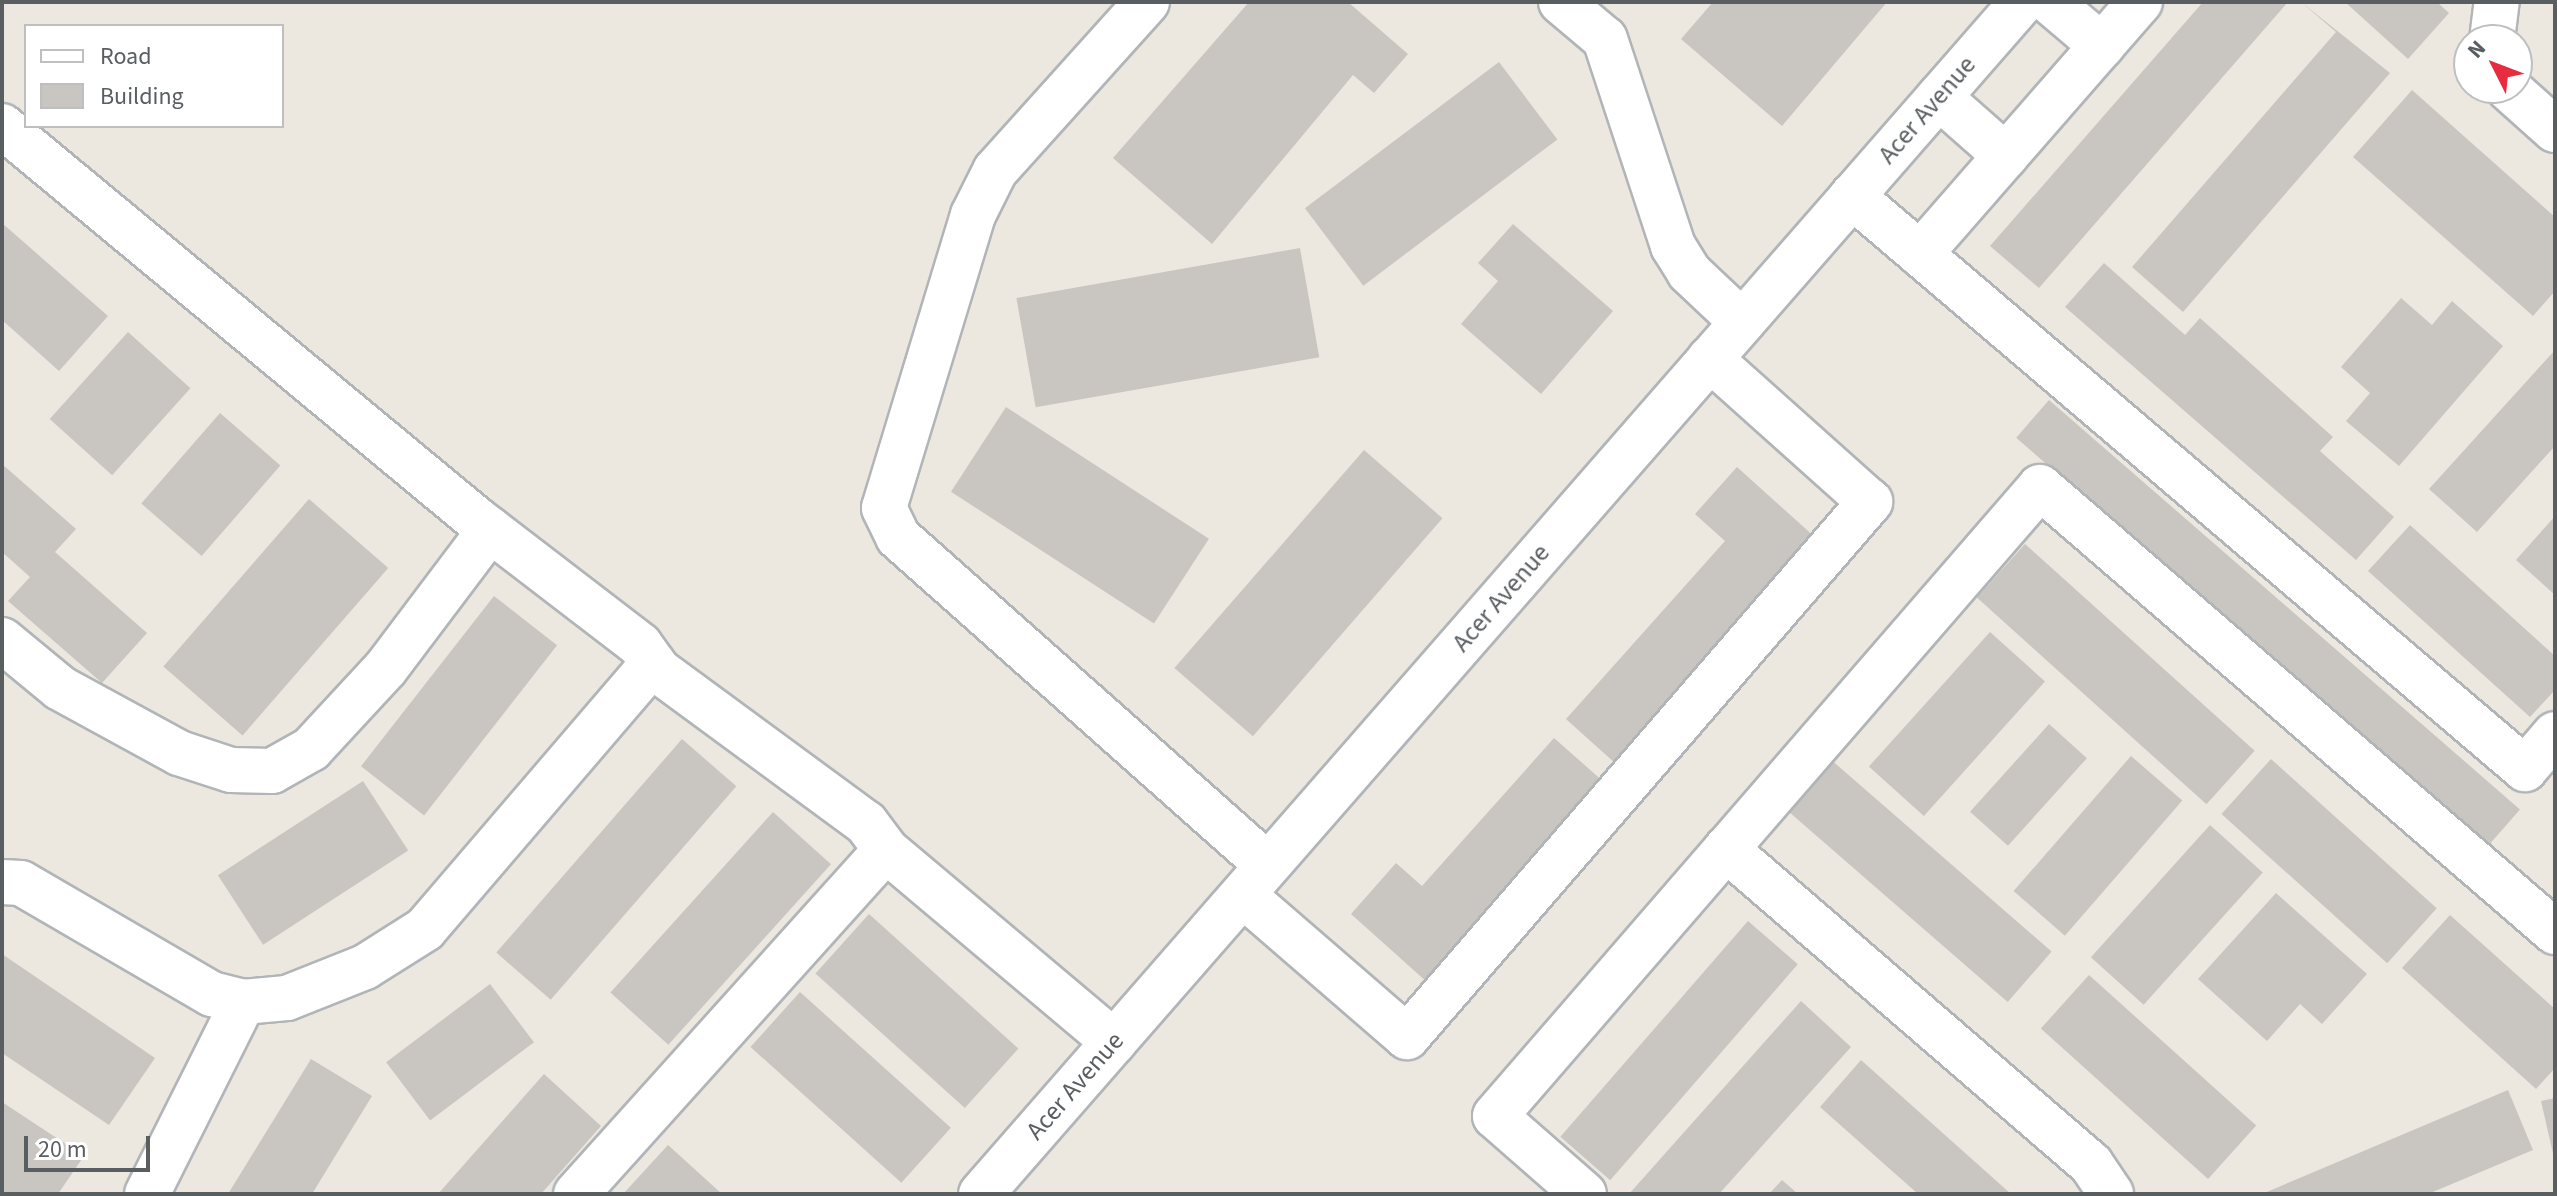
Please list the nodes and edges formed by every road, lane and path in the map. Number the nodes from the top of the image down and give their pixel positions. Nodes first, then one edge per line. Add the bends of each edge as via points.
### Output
1 (1147, 2) edge
2 (1561, 2) edge
3 (2022, 2) edge
4 (2050, 2) edge
5 (2140, 2) edge
6 (2497, 2) edge
7 (2494, 24) edge
8 (2102, 46) junction
9 (1939, 97) junction
10 (2526, 104) edge
11 (2, 126) edge
12 (2555, 130) edge
13 (2006, 156) junction
14 (1852, 196) junction
15 (1920, 254) junction
16 (1742, 322) junction
17 (1710, 359) junction
18 (490, 530) junction
19 (2, 640) edge
20 (653, 663) junction
21 (2555, 734) edge
22 (1726, 849) junction
23 (886, 850) junction
24 (1255, 880) junction
25 (2, 882) edge
26 (2555, 932) edge
27 (243, 1002) junction
28 (1114, 1042) junction
29 (147, 1194) edge
30 (576, 1194) edge
31 (981, 1194) edge
32 (1584, 1194) edge
33 (2111, 1194) edge

1 - 24 street via 995,171 973,215 884,508 898,537
2 - 16 street via 1605,39 1673,246 1689,272
3 - 9 street, Acer Avenue
4 - 8 street
5 - 8 street
6 - 7 street
8 - 13 street
9 - 13 street
9 - 14 street, Acer Avenue
10 - 12 street
11 - 18 street
13 - 15 street
14 - 15 street
14 - 16 street, Acer Avenue
15 - 21 street via 2525,769
16 - 17 street, Acer Avenue
17 - 24 street, Acer Avenue
17 - 24 street via 1870,502 1407,1037
18 - 19 street via 386,668 311,749 272,771 231,770 179,753 60,688
18 - 20 street
20 - 23 street via 866,823
20 - 27 street via 425,929 365,967 287,998
22 - 26 street via 2040,487
22 - 32 street via 1495,1116
22 - 33 street via 2091,1164
23 - 28 street
23 - 30 street
24 - 28 street, Acer Avenue
25 - 27 street via 21,883 212,994
27 - 29 street
28 - 31 street, Acer Avenue

